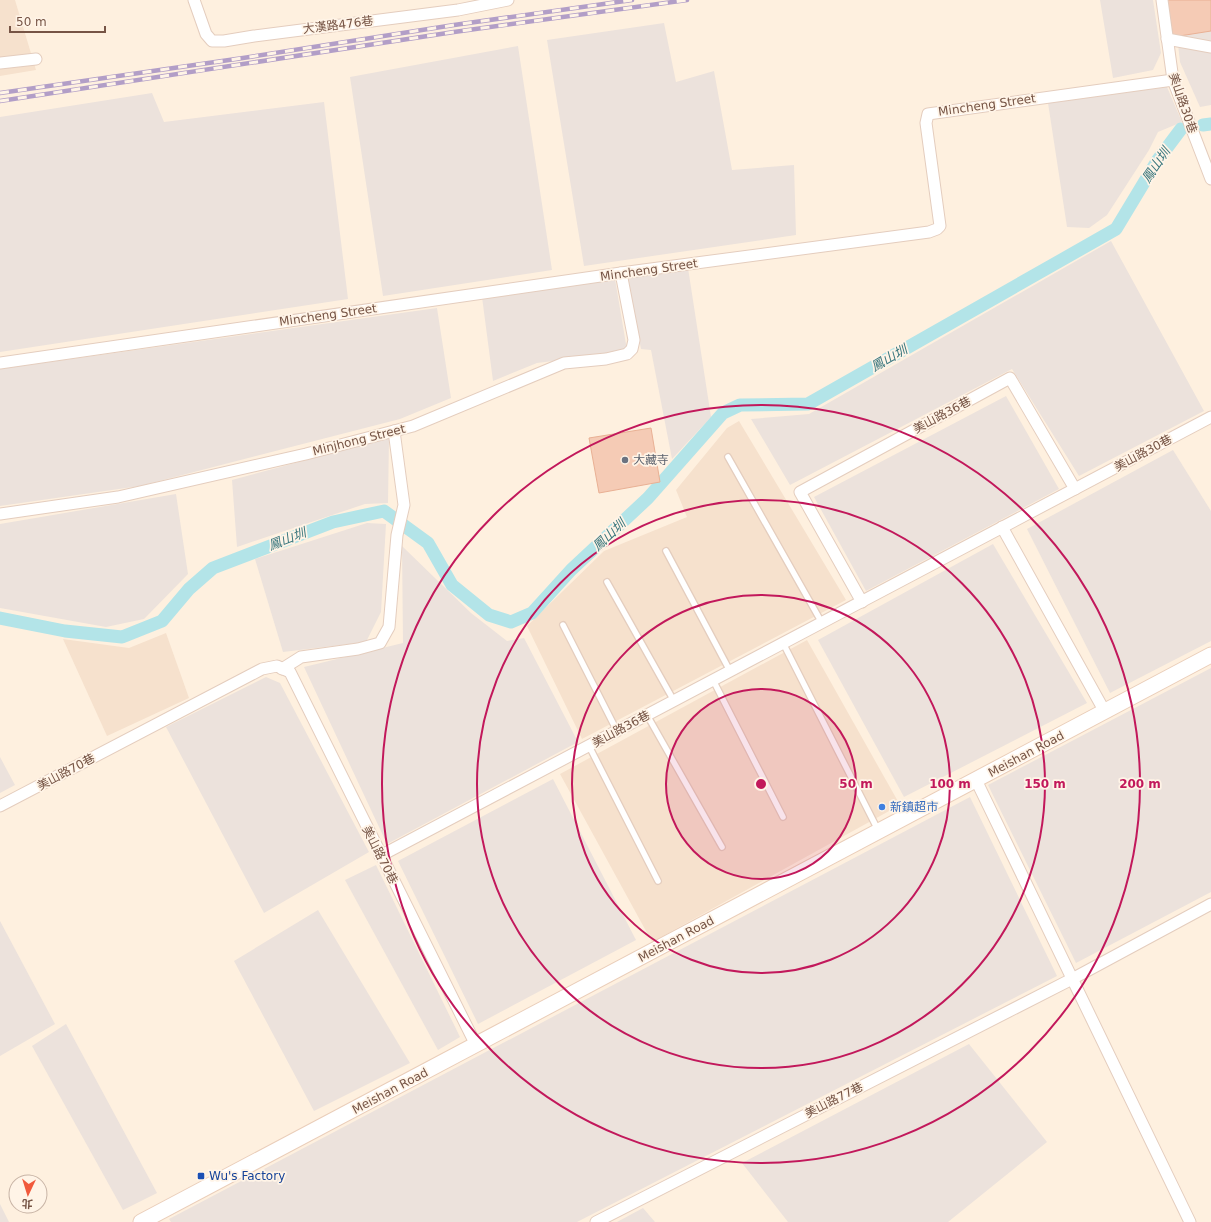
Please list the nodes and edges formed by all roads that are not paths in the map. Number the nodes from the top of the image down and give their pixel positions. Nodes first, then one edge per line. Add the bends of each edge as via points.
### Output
1 (194, 0) edge
2 (508, 0) edge
3 (1162, 0) edge
4 (1168, 39) junction
5 (1211, 47) edge
6 (36, 59) dead end
7 (0, 62) edge
8 (1173, 80) junction
9 (1211, 179) edge
10 (621, 273) junction
11 (0, 363) edge
12 (1211, 417) edge
13 (394, 431) junction
14 (728, 457) dead end
15 (1075, 489) junction
16 (0, 514) edge
17 (1002, 527) junction
18 (666, 551) dead end
19 (606, 582) dead end
20 (862, 602) junction
21 (822, 623) junction
22 (563, 625) dead end
23 (783, 643) junction
24 (1211, 655) edge
25 (282, 669) junction
26 (730, 671) junction
27 (714, 680) junction
28 (674, 701) junction
29 (1105, 712) junction
30 (647, 715) junction
31 (617, 731) junction
32 (589, 746) junction
33 (976, 780) junction
34 (0, 806) edge
35 (783, 817) dead end
36 (879, 832) junction
37 (722, 847) dead end
38 (380, 856) junction
39 (658, 881) dead end
40 (1211, 904) edge
41 (1072, 979) junction
42 (476, 1045) junction
43 (156, 1218) edge
44 (141, 1222) edge
45 (596, 1222) edge
46 (1190, 1222) edge

1 - 2 street, 大漢路476巷 via 206,34 212,41 224,41 458,10
3 - 4 street, 美山路30巷
4 - 5 street
4 - 8 street, 美山路30巷
6 - 7 street
8 - 9 street, 美山路30巷
8 - 10 street, Mincheng Street via 928,114 926,123 940,226 937,229
10 - 11 street, Mincheng Street
10 - 13 street, Minjhong Street via 634,340 632,349 627,354 564,363 413,426
12 - 15 street, 美山路30巷
13 - 16 street, Minjhong Street via 118,497
13 - 25 street via 404,505 397,535 389,627 380,643 358,649 301,657
14 - 21 lane
15 - 17 street, 美山路36巷
15 - 20 street, 美山路36巷 via 1010,378 800,492
17 - 20 street, 美山路36巷
17 - 29 street
18 - 26 lane
19 - 28 lane
20 - 21 street, 美山路36巷
21 - 23 street, 美山路36巷
22 - 31 lane
23 - 26 street, 美山路36巷
23 - 36 lane
24 - 29 street, Meishan Road
25 - 34 street, 美山路70巷 via 277,666 262,669
25 - 38 street, 美山路70巷 via 290,672
26 - 27 street, 美山路36巷
27 - 28 street, 美山路36巷
27 - 35 lane
28 - 30 street, 美山路36巷
29 - 33 street, Meishan Road
30 - 31 street, 美山路36巷
30 - 37 lane
31 - 32 street, 美山路36巷
32 - 38 street, 美山路36巷
32 - 39 lane
33 - 36 street, Meishan Road
33 - 41 street
36 - 42 street, Meishan Road
38 - 42 street, 美山路70巷
40 - 41 street, 美山路77巷
41 - 45 street, 美山路77巷
41 - 46 street
42 - 43 street, Meishan Road
43 - 44 street, Meishan Road

